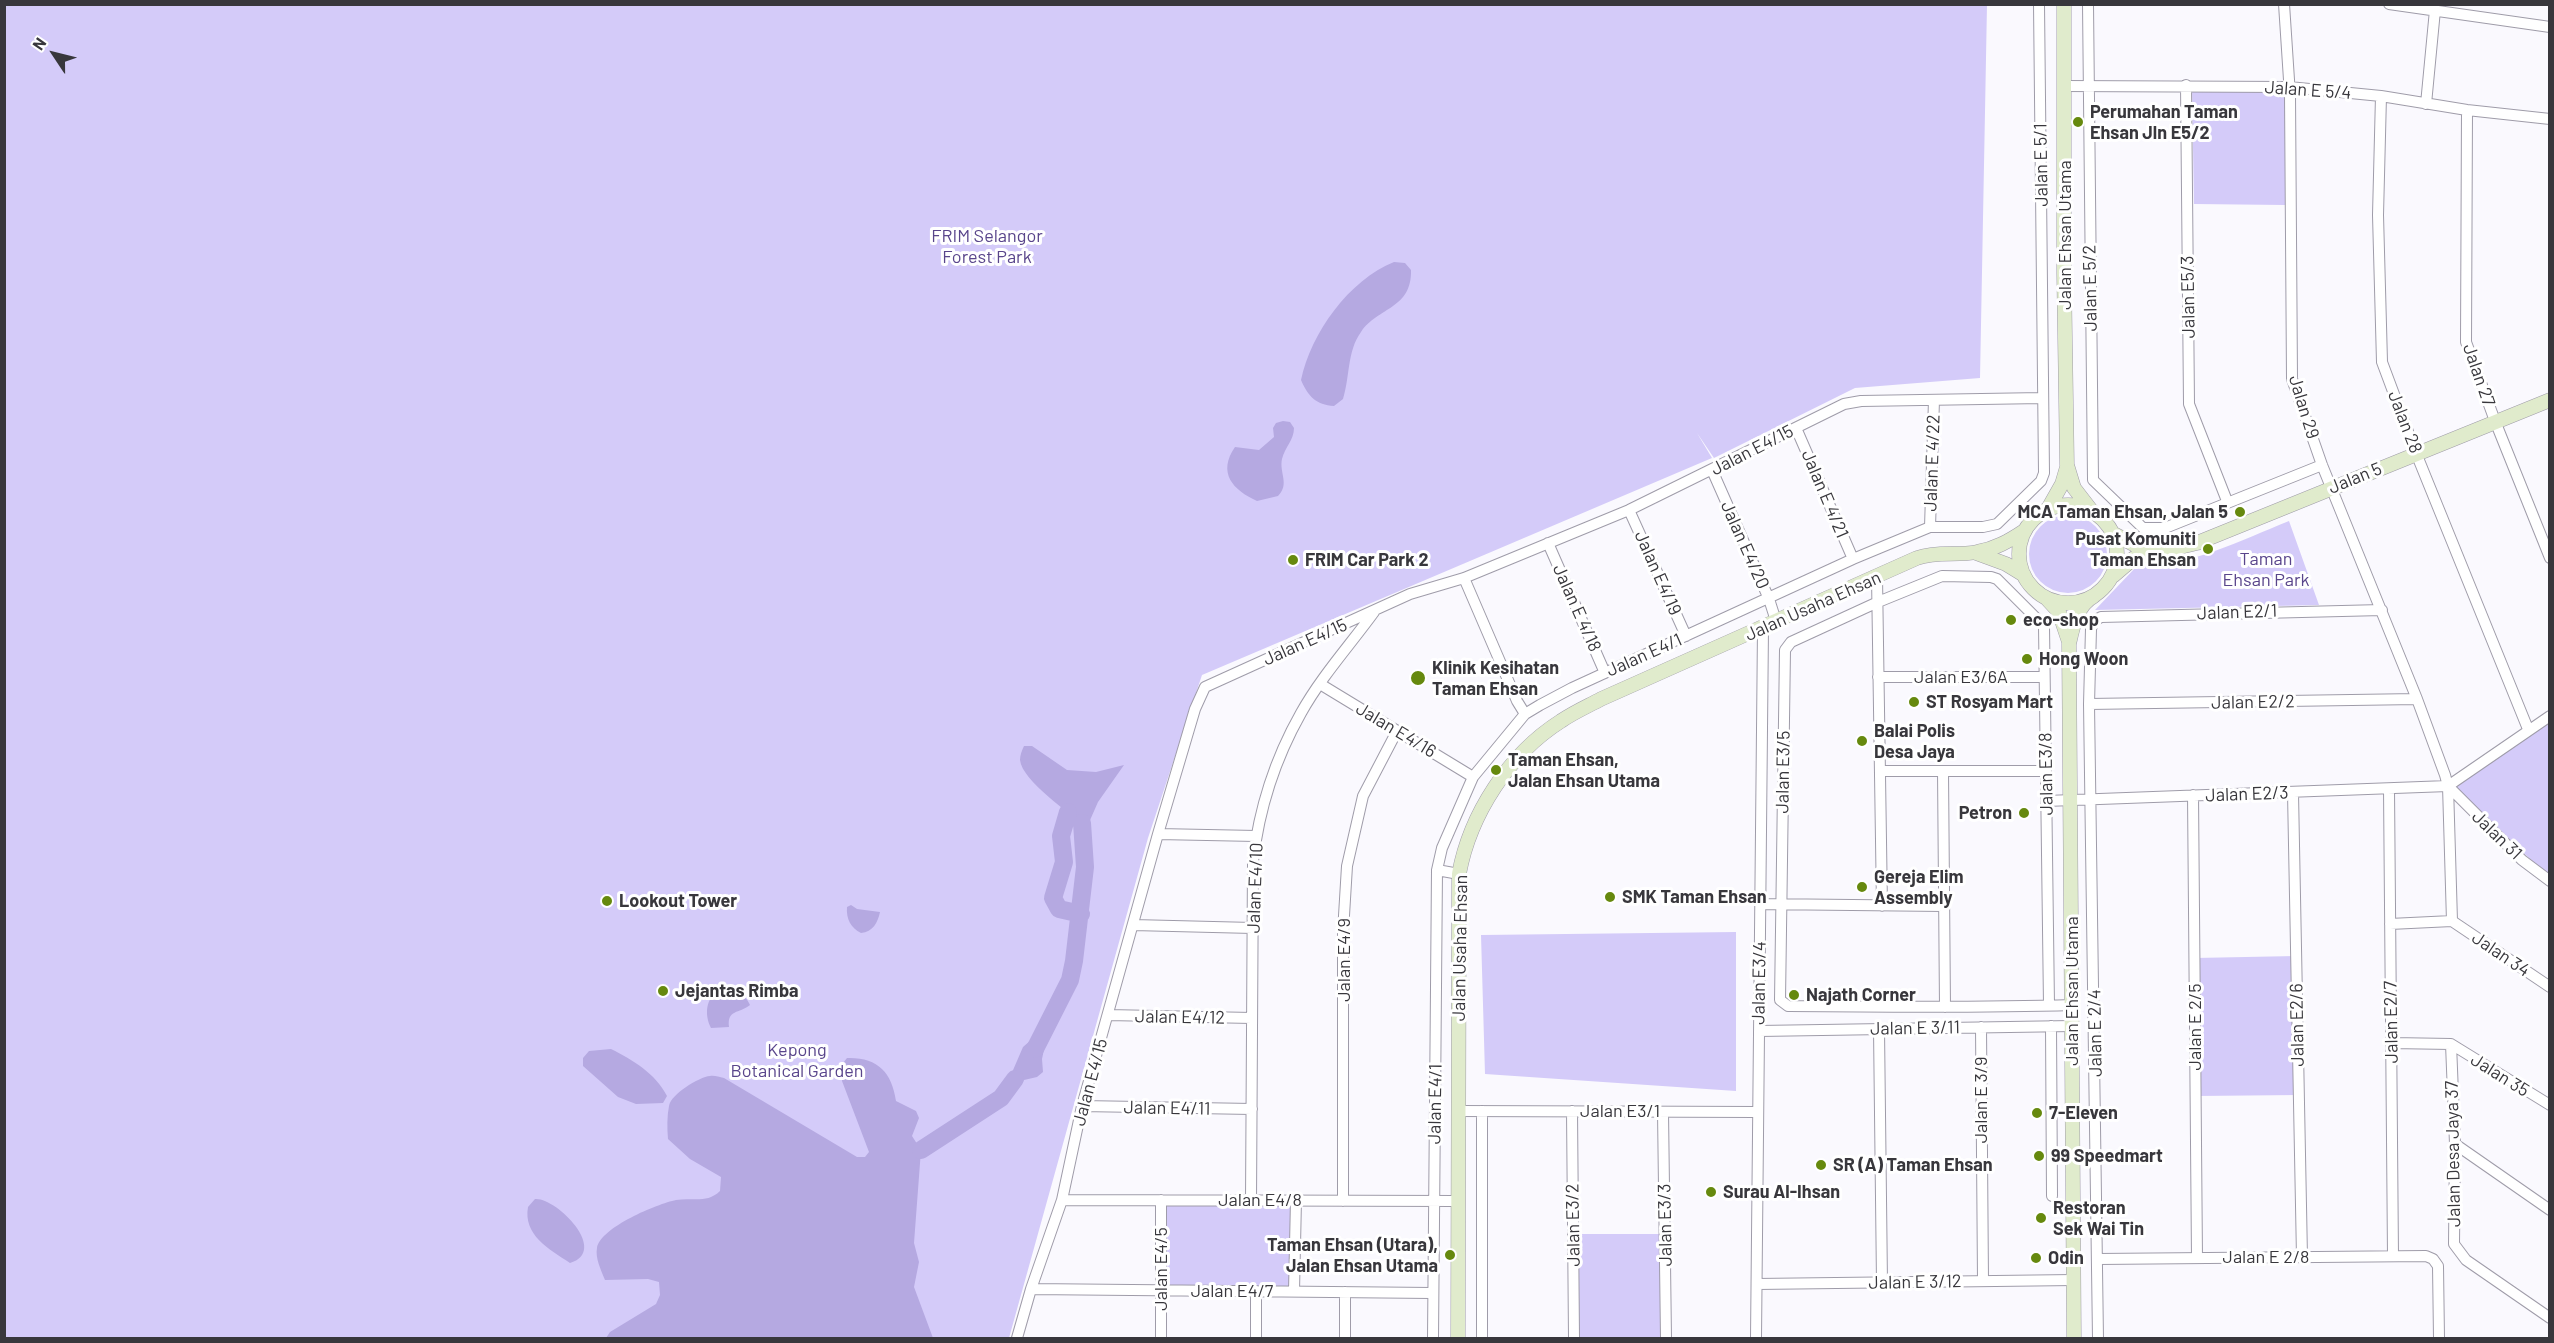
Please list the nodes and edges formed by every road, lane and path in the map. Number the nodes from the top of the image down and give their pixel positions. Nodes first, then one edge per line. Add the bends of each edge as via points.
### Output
1 (2039, 4) edge
2 (2064, 4) edge
3 (2088, 4) edge
4 (2284, 4) edge
5 (2389, 4) edge
6 (2468, 9) edge
7 (2435, 10) junction
8 (2550, 27) edge
9 (2088, 85) junction
10 (2064, 86) junction
11 (2187, 86) junction
12 (2289, 87) junction
13 (2381, 96) junction
14 (2426, 104) junction
15 (2467, 110) junction
16 (2550, 119) edge
17 (2064, 273) junction
18 (2043, 274) junction
19 (2042, 398) junction
20 (1934, 400) junction
21 (2550, 400) edge
22 (2494, 421) junction
23 (1796, 428) junction
24 (2416, 453) junction
25 (2067, 465) junction
26 (2322, 465) junction
27 (1712, 470) junction
28 (2332, 488) junction
29 (2226, 501) junction
30 (2049, 507) junction
31 (1629, 510) junction
32 (2091, 510) junction
33 (1930, 527) junction
34 (2024, 531) junction
35 (2115, 534) junction
36 (1548, 543) junction
37 (2158, 550) junction
38 (1976, 553) junction
39 (2550, 558) edge
40 (1853, 559) junction
41 (2024, 575) junction
42 (2113, 576) junction
43 (1877, 577) junction
44 (1464, 578) junction
45 (2094, 596) junction
46 (2046, 598) junction
47 (1769, 599) junction
48 (1878, 602) junction
49 (1376, 610) junction
50 (2382, 610) junction
51 (1776, 621) junction
52 (2094, 621) joint
53 (1763, 628) junction
54 (1686, 636) junction
55 (2069, 644) junction
56 (1605, 673) junction
57 (1878, 677) junction
58 (2044, 677) junction
59 (1320, 684) junction
60 (2417, 699) junction
61 (2089, 704) junction
62 (1526, 714) junction
63 (2550, 716) edge
64 (2528, 729) junction
65 (1396, 731) junction
66 (1880, 771) junction
67 (1943, 771) junction
68 (2046, 771) junction
69 (1473, 777) junction
70 (2448, 786) junction
71 (2389, 789) junction
72 (2293, 793) junction
73 (2193, 795) junction
74 (2092, 799) junction
75 (2070, 800) junction
76 (2046, 801) junction
77 (1158, 834) junction
78 (1256, 836) junction
79 (1437, 870) junction
80 (1460, 874) junction
81 (2550, 881) edge
82 (1760, 904) junction
83 (1780, 904) junction
84 (1882, 906) junction
85 (1944, 906) junction
86 (2452, 921) junction
87 (2390, 924) junction
88 (1133, 925) junction
89 (1253, 928) junction
90 (2550, 987) edge
91 (2049, 1005) junction
92 (2072, 1005) junction
93 (1945, 1007) junction
94 (1107, 1015) junction
95 (1252, 1018) junction
96 (2051, 1026) junction
97 (2072, 1026) junction
98 (1981, 1027) junction
99 (1880, 1029) junction
100 (1759, 1031) junction
101 (2392, 1043) junction
102 (2451, 1044) junction
103 (2548, 1100) edge
104 (1082, 1106) junction
105 (1252, 1109) junction
106 (1458, 1111) junction
107 (1482, 1111) junction
108 (1572, 1111) junction
109 (1663, 1112) junction
110 (1758, 1112) junction
111 (2455, 1144) junction
112 (2052, 1196) dead end
113 (1062, 1200) junction
114 (1161, 1200) junction
115 (1251, 1200) junction
116 (1296, 1200) junction
117 (1342, 1201) junction
118 (1433, 1201) junction
119 (1458, 1201) junction
120 (2550, 1210) edge
121 (2393, 1256) junction
122 (2302, 1257) junction
123 (2197, 1258) junction
124 (2098, 1259) junction
125 (2074, 1280) junction
126 (1983, 1281) junction
127 (1882, 1283) junction
128 (1756, 1284) junction
129 (1031, 1289) junction
130 (1161, 1290) junction
131 (1256, 1291) junction
132 (1294, 1292) junction
133 (1345, 1292) junction
134 (1432, 1293) junction
135 (2550, 1318) edge
136 (1017, 1338) edge
137 (1161, 1338) edge
138 (1256, 1338) edge
139 (1345, 1338) edge
140 (1433, 1338) edge
141 (1458, 1338) edge
142 (1482, 1338) edge
143 (1574, 1338) edge
144 (1666, 1338) edge
145 (1756, 1338) edge
146 (2074, 1338) edge
147 (2098, 1338) edge
148 (2439, 1338) edge

1 - 18 street, Jalan E 5/1
2 - 10 street, Jalan Ehsan Utama
3 - 9 street, Jalan E 5/2
4 - 12 street, Jalan 29
5 - 7 street
6 - 7 street
6 - 8 street
7 - 14 street
9 - 10 street, Jalan E 5/4
9 - 11 street, Jalan E 5/4
9 - 29 street, Jalan E 5/2 via 2093,480 2143,528 2165,528
10 - 17 street, Jalan Ehsan Utama
11 - 12 street, Jalan E 5/4
11 - 29 street, Jalan E5/3 via 2189,404
12 - 13 street, Jalan E 5/4
12 - 26 street, Jalan 29 via 2292,379
13 - 14 street, Jalan E 5/4
13 - 24 street, Jalan 28 via 2378,215 2382,362
14 - 15 street, Jalan E 5/4
15 - 16 street, Jalan E 5/4
15 - 22 street, Jalan 27 via 2466,342
17 - 18 street
17 - 25 street, Jalan Ehsan Utama
18 - 19 street, Jalan E 5/1
19 - 20 street, Jalan E4/15
19 - 33 street, Jalan E 5/1 via 2044,473 2035,488 1997,524
20 - 23 street, Jalan E4/15 via 1853,401
20 - 33 street, Jalan E 4/22
21 - 22 street, Jalan 5
22 - 24 street, Jalan 5
22 - 39 street, Jalan 27
23 - 27 street, Jalan E4/15
23 - 40 street, Jalan E 4/21
24 - 28 street, Jalan 5
24 - 64 street, Jalan 28
25 - 30 street, Jalan Ehsan Utama
25 - 32 street, Jalan Ehsan Utama via 2074,488
26 - 28 street, Jalan 29
26 - 29 street
27 - 31 street, Jalan E4/15
27 - 47 street, Jalan E4/20
28 - 37 street, Jalan 5 via 2197,543
28 - 50 street, Jalan 29
30 - 32 street via 2066,504
30 - 34 street
31 - 36 street, Jalan E4/15
31 - 54 street, Jalan E4/19
32 - 35 street
33 - 40 street, Jalan E4/1
34 - 38 street, Jalan Usaha Ehsan via 2006,543
34 - 41 street via 2020,549
35 - 37 street, Jalan 5 via 2137,546
35 - 42 street via 2118,554
36 - 44 street, Jalan E4/15
36 - 56 street, Jalan E 4/18
37 - 42 street, Jalan 5 via 2127,562
38 - 41 street, Jalan Usaha Ehsan
38 - 43 street, Jalan Usaha Ehsan via 1928,554
40 - 47 street, Jalan E4/1
41 - 46 street
42 - 45 street
43 - 48 street
43 - 51 street, Jalan Usaha Ehsan
44 - 49 street, Jalan E4/15 via 1410,594
44 - 62 street
45 - 46 street via 2070,603
45 - 55 street, Jalan Ehsan Utama via 2086,600 2077,616
46 - 55 street, Jalan Ehsan Utama via 2059,612
47 - 51 street, Jalan E4/20
47 - 54 street, Jalan E4/1
48 - 57 street
48 - 58 street, Jalan E3/8 via 1942,576 1997,579 2044,626
48 - 83 street, Jalan E3/5 via 1791,642 1785,650
49 - 59 street, Jalan E4/10
49 - 77 street, Jalan E4/15 via 1205,687
50 - 52 street, Jalan E2/1 via 2101,617
50 - 60 street, Jalan 29
51 - 53 street, Jalan Usaha Ehsan
52 - 61 street, Jalan E 2/4
53 - 80 street, Jalan Usaha Ehsan via 1601,699 1552,728 1525,750 1496,787 1467,842
53 - 82 street, Jalan E3/4
54 - 56 street, Jalan E4/1
55 - 75 street, Jalan Ehsan Utama
56 - 62 street, Jalan E4/1
57 - 58 street, Jalan E3/6A
57 - 66 street
58 - 68 street, Jalan E3/8
59 - 65 street, Jalan E4/16
59 - 78 street, Jalan E4/10 via 1279,757
60 - 61 street, Jalan E2/2
60 - 70 street, Jalan 29
61 - 74 street, Jalan E 2/4
62 - 69 street, Jalan E4/1
63 - 64 street
64 - 70 street
65 - 69 street, Jalan E4/16
65 - 117 street, Jalan E4/9 via 1360,803 1347,866 1343,932
66 - 67 street
66 - 84 street
67 - 68 street
67 - 85 street
68 - 76 street, Jalan E3/8
69 - 79 street, Jalan E4/1 via 1442,848
70 - 71 street, Jalan E2/3
70 - 81 street, Jalan 31 via 2522,860
70 - 86 street
71 - 72 street, Jalan E2/3
71 - 87 street, Jalan E2/7
72 - 73 street, Jalan E2/3
72 - 122 street, Jalan E2/6
73 - 74 street, Jalan E2/3
73 - 123 street, Jalan E 2/5
74 - 75 street, Jalan E2/3
74 - 124 street, Jalan E 2/4
75 - 76 street, Jalan E2/3
75 - 92 street, Jalan Ehsan Utama
76 - 91 street, Jalan E3/8
77 - 78 street
77 - 88 street, Jalan E4/15
78 - 89 street, Jalan E4/10
79 - 80 street
79 - 118 street, Jalan E4/1
80 - 106 street, Jalan Usaha Ehsan
82 - 83 street
82 - 100 street, Jalan E3/4
83 - 84 street
83 - 93 street, Jalan E3/5 via 1780,1000 1788,1006
84 - 85 street
85 - 93 street
86 - 87 street
86 - 90 street, Jalan 34
87 - 101 street, Jalan E2/7
88 - 89 street
88 - 94 street, Jalan E4/15
89 - 95 street, Jalan E4/10
91 - 92 street
91 - 93 street
92 - 97 street, Jalan Ehsan Utama
94 - 95 street, Jalan E4/12
94 - 104 street, Jalan E4/15
95 - 105 street, Jalan E4/10
96 - 97 street, Jalan E 3/11
96 - 98 street, Jalan E 3/11
96 - 112 street
97 - 125 street, Jalan Ehsan Utama
98 - 99 street, Jalan E 3/11
98 - 126 street, Jalan E 3/9
99 - 100 street, Jalan E 3/11
99 - 127 street
100 - 110 street, Jalan E3/4
101 - 102 street
101 - 121 street, Jalan E2/7
102 - 103 street, Jalan 35
102 - 111 street, Jalan Desa Jaya 37
104 - 105 street, Jalan E4/11
104 - 113 street, Jalan E4/15
105 - 115 street, Jalan E4/10
106 - 107 street, Jalan E3/1
106 - 119 street, Jalan Usaha Ehsan
107 - 108 street, Jalan E3/1
107 - 142 street
108 - 109 street, Jalan E3/1
108 - 143 street, Jalan E3/2
109 - 110 street, Jalan E3/1
109 - 144 street, Jalan E3/3
110 - 128 street, Jalan E3/4
111 - 120 street
111 - 135 street, Jalan Desa Jaya 37 via 2454,1244 2466,1260
113 - 114 street, Jalan E4/8
113 - 129 street, Jalan E4/15
114 - 115 street, Jalan E4/8
114 - 130 street, Jalan E4/5
115 - 116 street, Jalan E4/8
116 - 117 street, Jalan E4/8
116 - 132 street
117 - 118 street, Jalan E4/8
118 - 119 street, Jalan E4/8
118 - 134 street, Jalan E4/1
119 - 141 street, Jalan Usaha Ehsan
121 - 122 street, Jalan E 2/8
121 - 148 street, Jalan E 2/8 via 2426,1256 2438,1266
122 - 123 street, Jalan E 2/8
123 - 124 street, Jalan E 2/8
124 - 147 street, Jalan E 2/4
125 - 126 street, Jalan E 3/12
125 - 146 street, Jalan Ehsan Utama
126 - 127 street, Jalan E 3/12
127 - 128 street, Jalan E 3/12
128 - 145 street, Jalan E3/4
129 - 130 street, Jalan E4/7
129 - 136 street, Jalan E4/15
130 - 131 street, Jalan E4/7
130 - 137 street, Jalan E4/5
131 - 132 street, Jalan E4/7
131 - 138 street
132 - 133 street, Jalan E4/7
133 - 134 street, Jalan E4/7
133 - 139 street
134 - 140 street, Jalan E4/1

